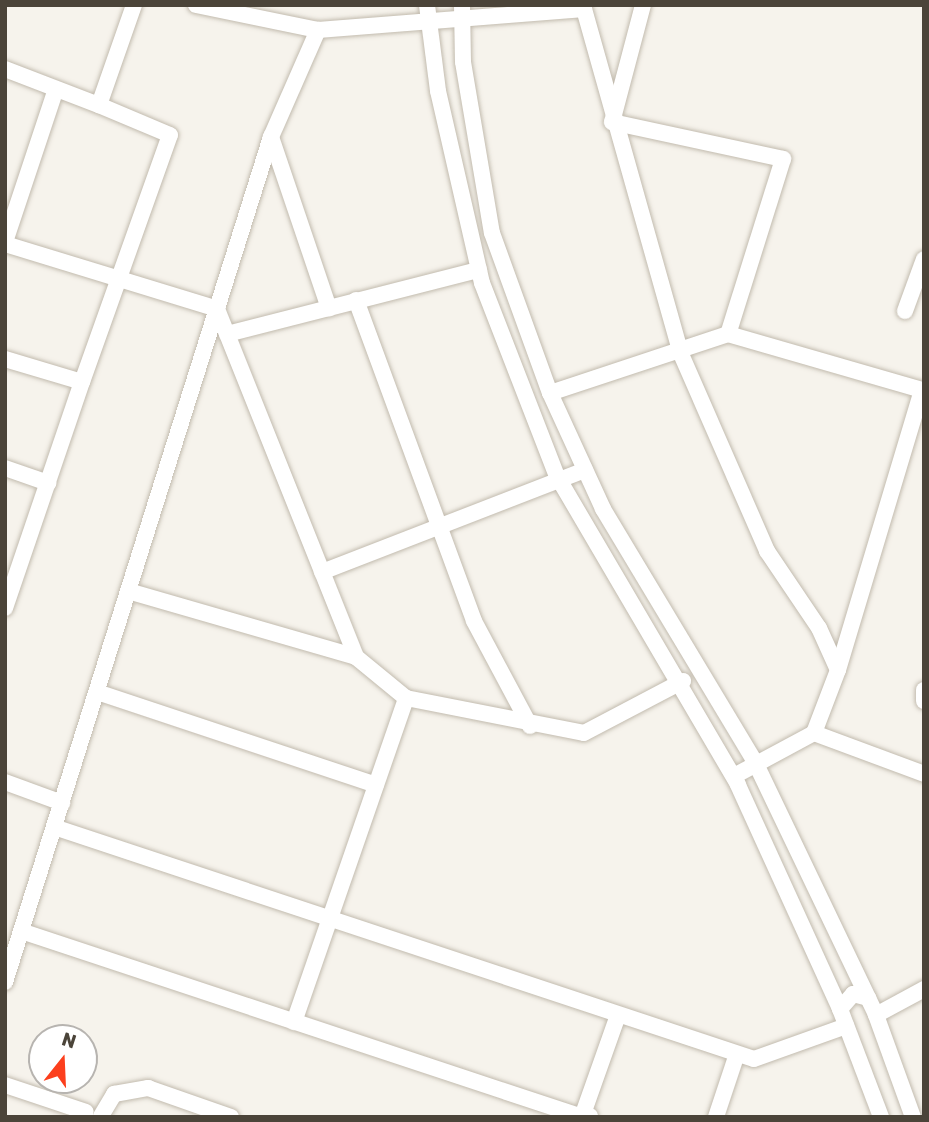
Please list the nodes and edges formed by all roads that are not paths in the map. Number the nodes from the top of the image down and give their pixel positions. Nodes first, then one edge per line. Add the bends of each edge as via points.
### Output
1 (134, 5) edge
2 (196, 5) edge
3 (643, 5) edge
4 (584, 7) edge
5 (462, 12) edge
6 (429, 13) edge
7 (318, 30) junction
8 (5, 69) edge
9 (55, 89) junction
10 (99, 105) junction
11 (612, 122) junction
12 (271, 137) junction
13 (5, 243) edge
14 (924, 259) edge
15 (479, 270) junction
16 (120, 276) junction
17 (356, 300) junction
18 (329, 308) junction
19 (217, 309) junction
20 (905, 311) dead end
21 (227, 334) junction
22 (727, 334) junction
23 (681, 354) junction
24 (5, 359) edge
25 (82, 382) junction
26 (550, 393) junction
27 (5, 468) edge
28 (585, 470) junction
29 (557, 476) junction
30 (48, 483) junction
31 (438, 527) junction
32 (322, 572) junction
33 (128, 591) junction
34 (5, 608) edge
35 (356, 657) junction
36 (838, 670) junction
37 (683, 681) junction
38 (924, 690) edge
39 (97, 692) junction
40 (406, 698) junction
41 (924, 701) edge
42 (530, 726) junction
43 (814, 733) junction
44 (756, 764) junction
45 (920, 772) edge
46 (734, 776) junction
47 (5, 782) edge
48 (376, 785) junction
49 (924, 790) edge
50 (62, 803) junction
51 (54, 827) junction
52 (330, 917) junction
53 (21, 932) junction
54 (5, 982) edge
55 (924, 989) edge
56 (868, 998) junction
57 (840, 1009) junction
58 (618, 1015) junction
59 (876, 1015) junction
60 (294, 1022) junction
61 (846, 1026) junction
62 (884, 1038) junction
63 (853, 1044) junction
64 (737, 1054) junction
65 (5, 1084) edge
66 (90, 1115) edge
67 (585, 1116) edge
68 (231, 1117) edge
69 (716, 1117) edge
70 (881, 1117) edge
71 (913, 1117) edge

1 - 10 street
2 - 7 street
3 - 11 street
4 - 5 street
4 - 11 street
5 - 6 street
5 - 26 street via 463,62 492,233
6 - 7 street
6 - 15 street via 438,91
7 - 12 street
8 - 9 street
9 - 10 street
9 - 13 street
10 - 16 street via 170,135
11 - 22 street via 783,159
11 - 23 street
12 - 18 street
12 - 19 street
13 - 16 street
14 - 20 street
15 - 17 street
15 - 29 street
16 - 19 street
16 - 25 street
17 - 18 street
17 - 31 street
18 - 21 street
19 - 21 street
19 - 33 street
21 - 32 street
22 - 23 street
22 - 36 street via 922,390
23 - 26 street
23 - 36 street via 767,551 819,628
24 - 25 street
25 - 30 street
26 - 28 street
27 - 30 street
28 - 29 street
28 - 44 street via 691,666
29 - 31 street
29 - 37 street via 599,556
30 - 34 street
31 - 32 street
31 - 42 street via 474,621
32 - 35 street
33 - 35 street
33 - 39 street
35 - 40 street
36 - 43 street
37 - 42 street via 584,733
37 - 46 street
38 - 41 street
39 - 48 street
39 - 50 street
40 - 42 street
40 - 48 street
43 - 44 street
43 - 45 street
44 - 46 street
44 - 56 street
45 - 49 street
46 - 57 street
47 - 50 street
48 - 52 street
50 - 51 street
51 - 52 street
51 - 53 street
52 - 58 street
52 - 60 street
53 - 54 street
53 - 60 street
55 - 59 street
56 - 57 street via 853,994
56 - 59 street
57 - 61 street
58 - 64 street
58 - 67 street
59 - 62 street
60 - 67 street
61 - 63 street
61 - 64 street via 754,1059
62 - 63 street via 873,1049
62 - 71 street
63 - 70 street
64 - 69 street
65 - 66 street
66 - 68 street via 114,1094 148,1088

